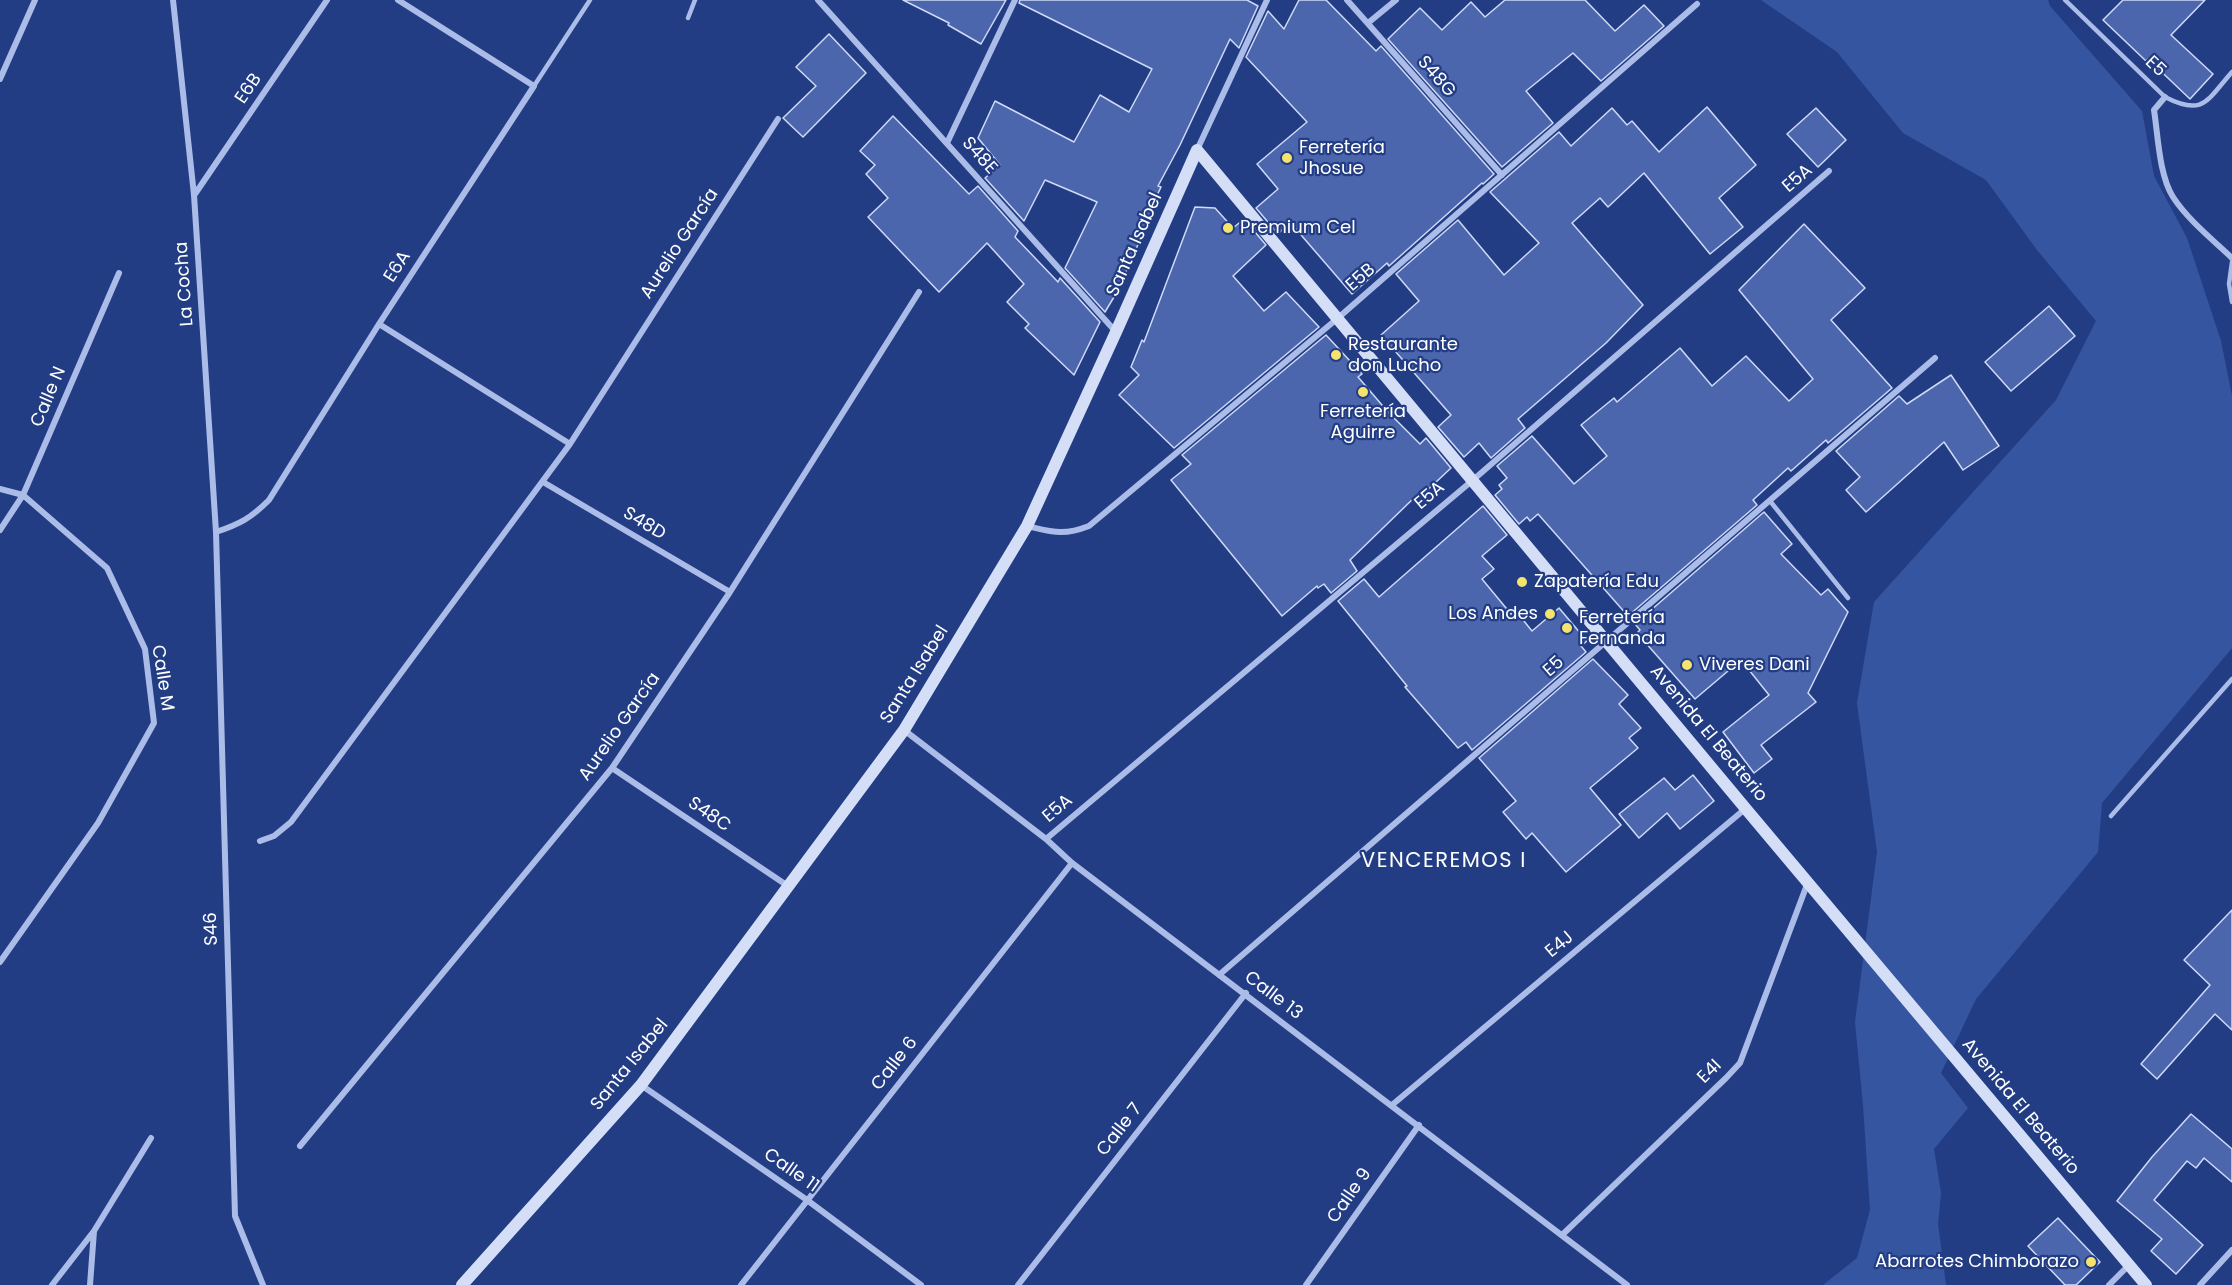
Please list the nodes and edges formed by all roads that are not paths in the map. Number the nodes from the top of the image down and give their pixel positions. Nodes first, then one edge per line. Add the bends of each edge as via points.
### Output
1 (35, 0) edge
2 (173, 0) edge
3 (327, 0) edge
4 (398, 0) edge
5 (590, 0) edge
6 (694, 0) edge
7 (818, 0) edge
8 (1015, 0) edge
9 (1267, 0) edge
10 (1347, 0) edge
11 (1396, 0) edge
12 (2065, 0) edge
13 (1697, 4) dead end
14 (688, 18) dead end
15 (1368, 23) junction
16 (2232, 72) edge
17 (0, 79) edge
18 (534, 86) junction
19 (2164, 97) junction
20 (778, 119) dead end
21 (946, 142) junction
22 (1197, 150) junction
23 (1829, 171) dead end
24 (1502, 175) junction
25 (194, 195) junction
26 (2232, 260) edge
27 (120, 273) dead end
28 (919, 292) dead end
29 (2232, 302) edge
30 (1338, 318) junction
31 (379, 324) junction
32 (1116, 332) junction
33 (1935, 358) dead end
34 (570, 444) junction
35 (1473, 480) junction
36 (543, 482) junction
37 (0, 489) edge
38 (23, 495) junction
39 (1770, 501) junction
40 (1027, 526) junction
41 (0, 530) edge
42 (216, 532) junction
43 (218, 566) joint
44 (730, 592) junction
45 (1848, 598) dead end
46 (1607, 641) junction
47 (2232, 679) edge
48 (904, 730) junction
49 (612, 768) junction
50 (1746, 808) junction
51 (2111, 816) dead end
52 (1046, 839) junction
53 (260, 841) dead end
54 (1072, 863) junction
55 (1808, 882) junction
56 (788, 887) junction
57 (0, 962) edge
58 (1219, 975) junction
59 (1246, 993) junction
60 (641, 1085) junction
61 (1392, 1105) junction
62 (1419, 1125) junction
63 (151, 1138) dead end
64 (300, 1146) dead end
65 (807, 1200) junction
66 (94, 1230) junction
67 (1562, 1235) junction
68 (2232, 1250) edge
69 (2129, 1264) junction
70 (52, 1285) edge
71 (90, 1285) edge
72 (263, 1285) edge
73 (462, 1285) edge
74 (741, 1285) edge
75 (921, 1285) edge
76 (1018, 1285) edge
77 (1306, 1285) edge
78 (1627, 1285) edge
79 (2109, 1285) edge
80 (2146, 1285) edge
81 (2200, 1285) edge

1 - 17 street
2 - 25 street, La Cocha
3 - 25 street, E6B
4 - 18 street
5 - 18 lane, E6A
6 - 14 lane
7 - 21 street, S48E
8 - 21 street
9 - 22 street, Santa Isabel
10 - 15 street, S48G
11 - 15 street
12 - 19 lane, E5
13 - 24 street, E5B
15 - 24 street, S48G
16 - 19 lane, E5 via 2206,102 2195,108
18 - 31 street, E6A
19 - 26 street via 2154,110 2163,169 2172,195
20 - 34 street, Aurelio García
21 - 32 street, S48E
22 - 30 street, Avenida El Beaterio
22 - 32 street, Santa Isabel
23 - 35 street, E5A
24 - 30 street, E5B
25 - 42 street, La Cocha
26 - 29 lane
27 - 38 street, Calle N
28 - 44 street, Aurelio García
30 - 35 street, Avenida El Beaterio
30 - 40 street, E5B via 1089,526 1072,533
31 - 34 street
31 - 42 street, E6A via 269,500 254,516
32 - 40 street, Santa Isabel
33 - 39 street, E5
34 - 36 street, Aurelio García
35 - 46 street, Avenida El Beaterio
35 - 52 street, E5A
36 - 44 street, S48D
36 - 53 street, Aurelio García via 291,822 274,836
37 - 38 street, Calle M
38 - 41 street, Calle N
38 - 57 street, Calle M via 107,568 145,650 154,723 98,823
39 - 45 lane
39 - 46 street, E5
40 - 48 street, Santa Isabel
42 - 43 street, La Cocha
43 - 72 street, S46 via 235,1216
44 - 49 street, Aurelio García
46 - 50 street, Avenida El Beaterio
46 - 58 street, E5
47 - 51 lane
48 - 52 street, Calle 13
48 - 56 street, Santa Isabel
49 - 56 street, S48C
49 - 64 street, Aurelio García
50 - 55 street, Avenida El Beaterio
50 - 61 street, E4J
52 - 54 street, Calle 13
54 - 58 street, Calle 13
54 - 65 street, Calle 6
55 - 67 street, E4I via 1740,1063
55 - 69 street, Avenida El Beaterio
56 - 60 street, Santa Isabel
58 - 59 street, Calle 13
59 - 61 street, Calle 13
59 - 76 street, Calle 7
60 - 65 street, Calle 11
60 - 73 street, Santa Isabel
61 - 62 street, Calle 13
62 - 67 street, Calle 13
62 - 77 street, Calle 9
63 - 66 street
65 - 74 street, Calle 6
65 - 75 street, Calle 11
66 - 70 street
66 - 71 street
67 - 78 street, Calle 13
68 - 81 street
69 - 79 street
69 - 80 street, Avenida El Beaterio

